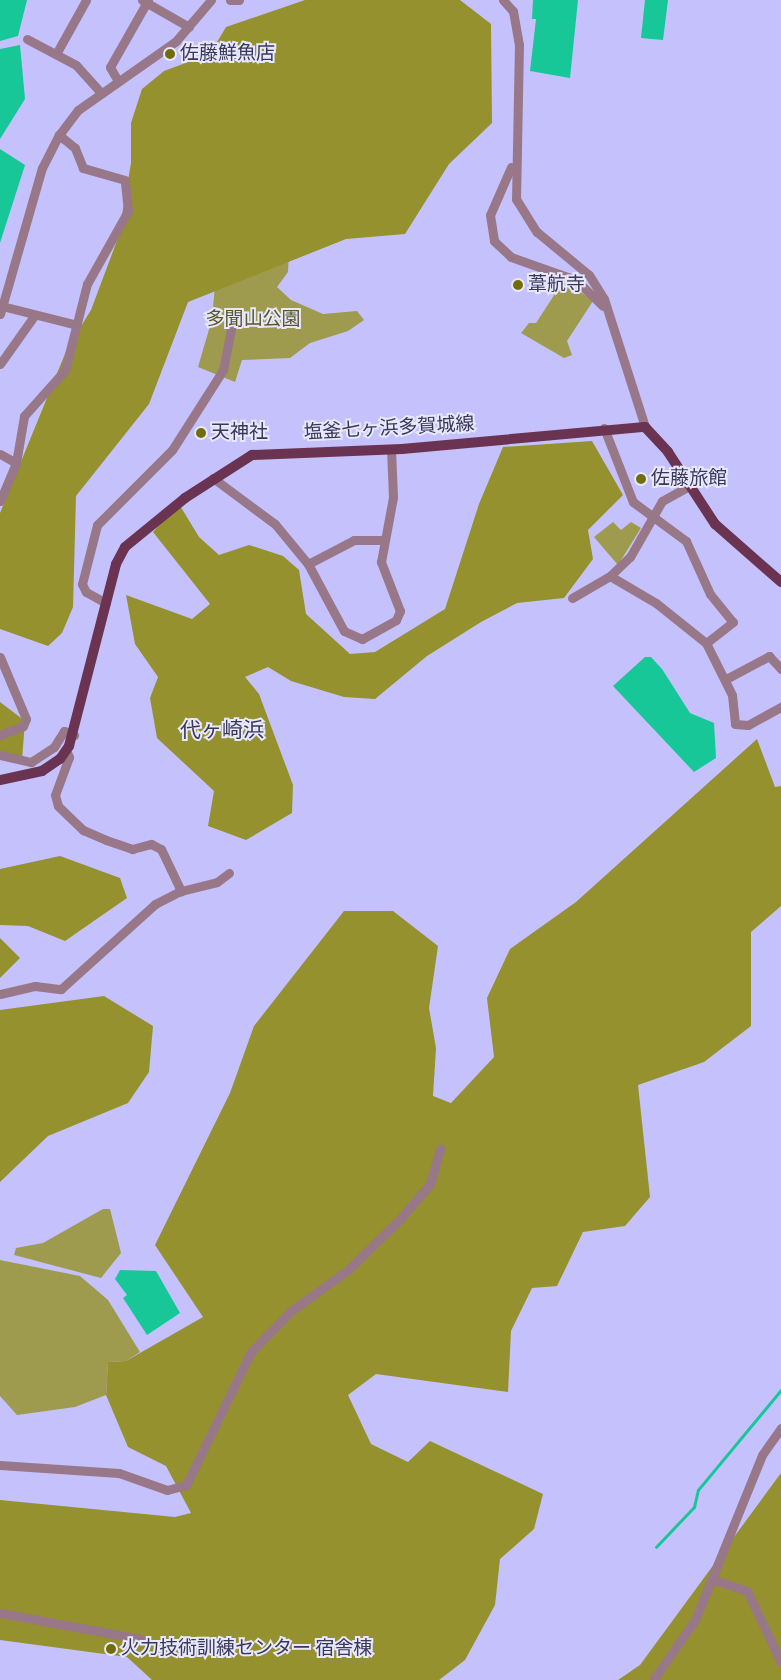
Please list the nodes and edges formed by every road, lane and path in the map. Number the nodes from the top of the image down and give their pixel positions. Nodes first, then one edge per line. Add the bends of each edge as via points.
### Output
1 (86, 0) edge
2 (211, 0) edge
3 (230, 0) edge
4 (239, 0) edge
5 (503, 0) edge
6 (145, 1) edge
7 (189, 27) junction
8 (27, 39) dead end
9 (56, 54) junction
10 (118, 81) junction
11 (101, 93) junction
12 (59, 135) junction
13 (514, 162) junction
14 (3, 310) edge
15 (609, 315) junction
16 (34, 316) junction
17 (232, 324) dead end
18 (77, 325) junction
19 (0, 364) edge
20 (645, 427) junction
21 (604, 428) junction
22 (391, 450) junction
23 (0, 454) edge
24 (16, 462) junction
25 (213, 478) junction
26 (689, 486) junction
27 (0, 501) edge
28 (652, 516) junction
29 (384, 540) junction
30 (308, 564) junction
31 (610, 576) junction
32 (781, 582) edge
33 (572, 598) dead end
34 (106, 603) junction
35 (706, 642) junction
36 (0, 657) edge
37 (781, 669) edge
38 (726, 679) junction
39 (781, 707) edge
40 (0, 735) edge
41 (74, 735) junction
42 (66, 750) junction
43 (0, 755) edge
44 (0, 780) edge
45 (229, 873) dead end
46 (181, 891) junction
47 (0, 994) edge
48 (440, 1148) dead end
49 (781, 1428) edge
50 (0, 1465) edge
51 (712, 1578) junction
52 (0, 1613) edge
53 (145, 1640) dead end
54 (781, 1662) edge
55 (653, 1680) edge

1 - 9 street
2 - 7 street
3 - 4 street
5 - 13 street via 513,11 519,44
6 - 7 street
6 - 10 street via 110,67
7 - 10 street
8 - 9 street
9 - 11 street via 76,65
10 - 11 street
11 - 12 street via 78,110
12 - 14 street via 42,168
12 - 18 street via 75,148 83,168 118,175 130,193 123,224 87,284
13 - 15 street via 513,187 521,211 536,232 589,275
13 - 15 street via 490,214 494,241 511,257 576,280
14 - 16 street
15 - 20 street
16 - 18 street
16 - 19 street
17 - 34 street via 223,370 172,450 97,525 82,584 86,592
18 - 24 street via 65,370 24,416
20 - 21 main road, 塩釜七ヶ浜多賀城線
20 - 26 main road
21 - 22 main road, 塩釜七ヶ浜多賀城線
21 - 28 street via 633,502
22 - 25 main road, 塩釜七ヶ浜多賀城線 via 262,453 238,462
22 - 29 street via 393,497
23 - 24 street
24 - 27 street
25 - 30 street via 275,524
25 - 34 main road, 塩釜七ヶ浜多賀城線 via 125,547
26 - 28 street via 662,501
26 - 32 main road via 715,524
28 - 31 street via 630,557
28 - 35 street via 686,541 710,594 733,622
29 - 30 street via 354,540
29 - 30 street via 381,562 400,611 396,620 370,637 362,639 344,630
31 - 33 street
31 - 35 street via 656,603
34 - 41 main road, 塩釜七ヶ浜多賀城線
35 - 38 street
36 - 40 street via 26,719 23,726
37 - 38 street via 769,656
38 - 39 street via 735,724 748,725
41 - 42 main road, 塩釜七ヶ浜多賀城線
41 - 43 street via 64,731 54,747 31,762
42 - 44 main road, 塩釜七ヶ浜多賀城線 via 42,771
42 - 46 street via 69,757 55,795 58,806 83,830 106,840 132,849 151,844 161,849
45 - 46 street via 217,882
46 - 47 street via 155,904 61,989 35,986
48 - 50 street via 430,1184 401,1218 349,1269 291,1311 251,1352 186,1485 167,1490 119,1473
49 - 51 street via 762,1455
51 - 54 street via 747,1591
51 - 55 street via 695,1620
52 - 53 street

